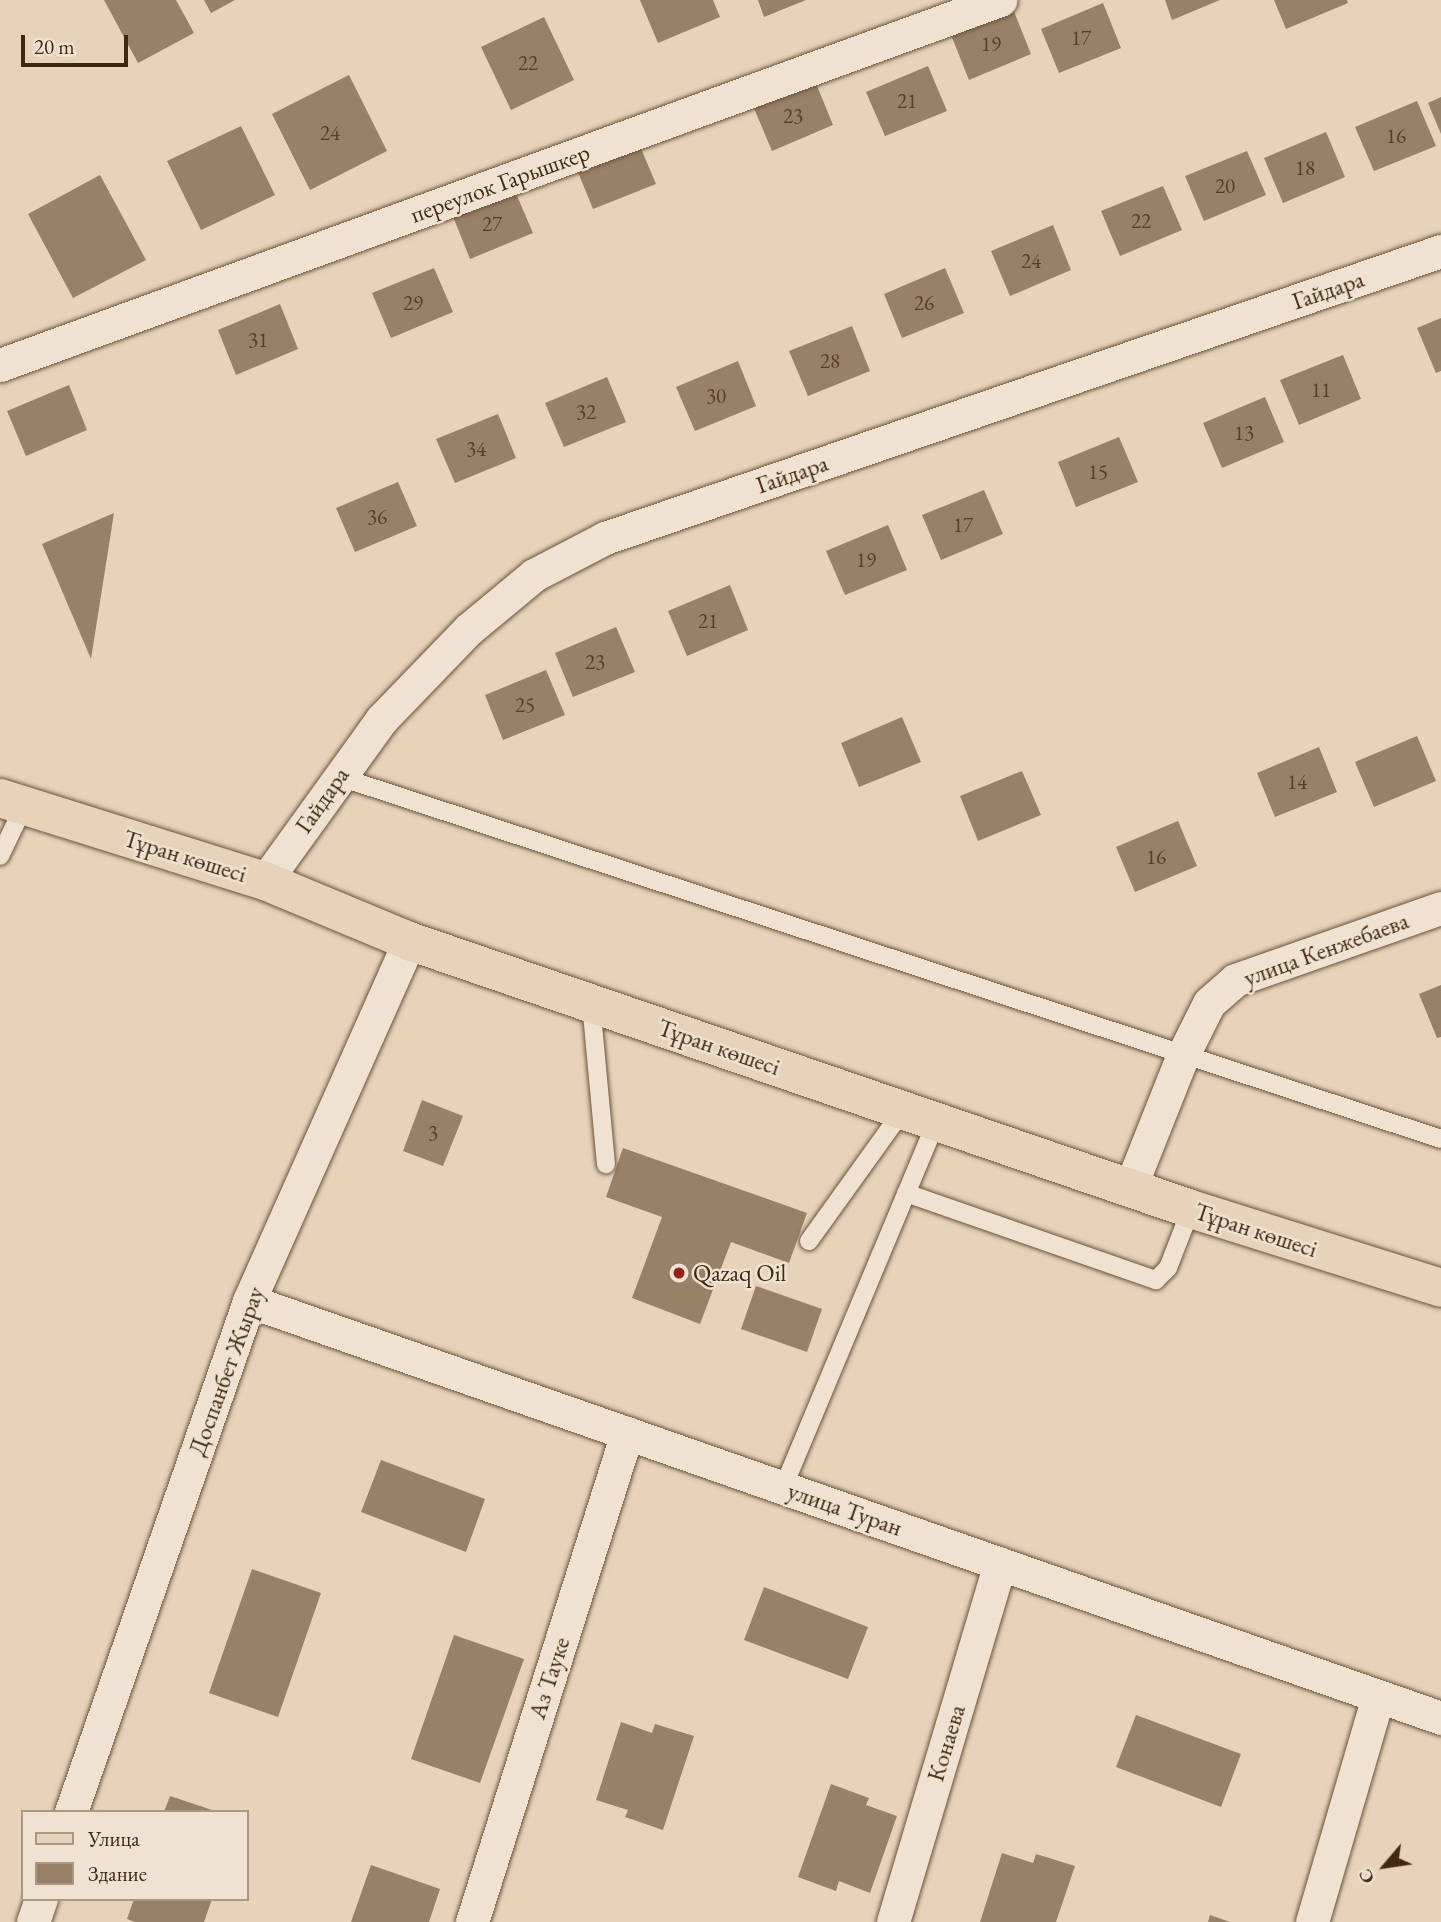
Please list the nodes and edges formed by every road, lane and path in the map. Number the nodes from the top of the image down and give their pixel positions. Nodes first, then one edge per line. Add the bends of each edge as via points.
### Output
1 (1000, 0) edge
2 (1441, 251) edge
3 (0, 365) edge
4 (337, 776) junction
5 (12, 802) edge
6 (0, 856) edge
7 (265, 881) junction
8 (1441, 908) edge
9 (409, 941) junction
10 (590, 1003) junction
11 (1182, 1057) junction
12 (919, 1116) junction
13 (1441, 1139) edge
14 (606, 1164) dead end
15 (1130, 1188) junction
16 (906, 1193) junction
17 (1191, 1209) junction
18 (809, 1241) dead end
19 (1441, 1288) edge
20 (249, 1301) junction
21 (627, 1433) junction
22 (783, 1488) junction
23 (1000, 1564) junction
24 (1378, 1696) junction
25 (1441, 1718) edge
26 (72, 1810) edge
27 (40, 1901) edge
28 (33, 1922) edge
29 (472, 1922) edge
30 (893, 1922) edge
31 (1312, 1922) edge

1 - 3 street, переулок Гарышкер
2 - 4 street, Гайдара via 606,538 534,575 469,629 381,720
4 - 7 street, Гайдара
4 - 11 lane
5 - 6 lane
5 - 7 main road, Тұран көшесі
7 - 9 main road, Тұран көшесі
8 - 11 street, улица Кенжебаева via 1235,980 1209,1003
9 - 10 main road, Тұран көшесі
9 - 20 street, Доспанбет Жырау
10 - 12 main road, Тұран көшесі
10 - 14 lane
11 - 13 lane
11 - 15 street, улица Кенжебаева
12 - 15 main road, Тұран көшесі
12 - 16 lane
12 - 18 lane
15 - 17 main road, Тұран көшесі
16 - 17 lane via 1156,1280 1168,1268
16 - 22 lane
17 - 19 main road, Тұран көшесі
20 - 21 street, улица Туран
20 - 26 street, Доспанбет Жырау
21 - 22 street, улица Туран
21 - 29 street, Аз Тауке
22 - 23 street, улица Туран
23 - 24 street, улица Туран
23 - 30 street, Конаева
24 - 25 street, улица Туран
24 - 31 street
27 - 28 street

